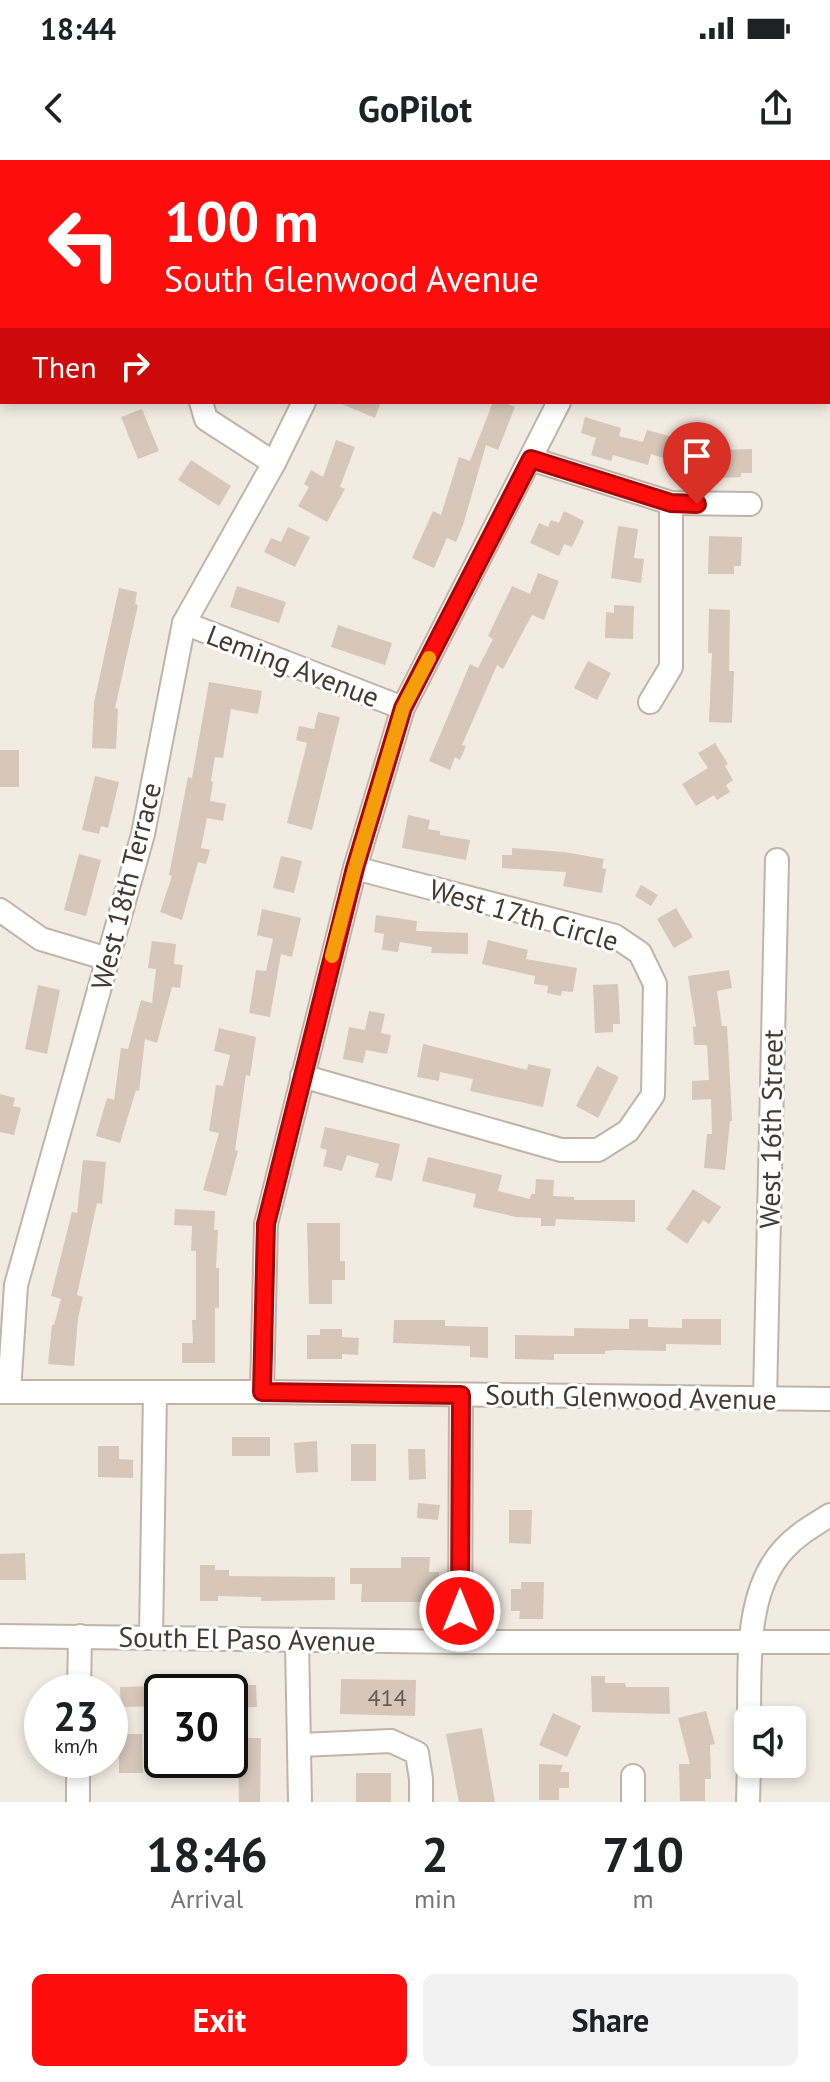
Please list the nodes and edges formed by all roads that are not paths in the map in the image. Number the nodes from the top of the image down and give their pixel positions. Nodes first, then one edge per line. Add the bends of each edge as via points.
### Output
1 (202, 404) edge
2 (303, 404) edge
3 (558, 404) edge
4 (531, 459) junction
5 (274, 463) junction
6 (671, 503) junction
7 (750, 504) dead end
8 (184, 623) junction
9 (650, 702) dead end
10 (403, 708) junction
11 (777, 860) dead end
12 (355, 868) junction
13 (0, 910) edge
14 (108, 959) junction
15 (302, 1076) junction
16 (5, 1392) edge
17 (262, 1392) junction
18 (155, 1393) junction
19 (461, 1395) junction
20 (765, 1398) junction
21 (830, 1399) edge
22 (830, 1515) edge
23 (0, 1636) edge
24 (80, 1636) junction
25 (151, 1637) junction
26 (297, 1641) junction
27 (460, 1642) junction
28 (752, 1642) junction
29 (830, 1642) edge
30 (79, 1674) edge
31 (750, 1706) edge
32 (300, 1745) junction
33 (633, 1776) dead end
34 (78, 1778) edge
35 (749, 1778) edge
36 (78, 1802) edge
37 (300, 1802) edge
38 (421, 1802) edge
39 (633, 1802) edge
40 (748, 1802) edge

1 - 5 street via 206,419
2 - 5 street, West 18th Terrace
3 - 4 street
4 - 6 street
4 - 10 street
5 - 8 street, West 18th Terrace
6 - 7 street
6 - 9 street via 671,667
8 - 10 street, Leming Avenue
8 - 14 street, West 18th Terrace via 143,834
10 - 12 street
11 - 20 street, West 16th Street
12 - 15 street
12 - 15 street, West 17th Circle via 615,936 640,953 655,984 653,1095 628,1131 598,1150 561,1150
13 - 14 street via 41,939
14 - 16 street, West 18th Terrace via 16,1285
15 - 17 street via 266,1224
16 - 18 street, South Glenwood Avenue
17 - 18 street, South Glenwood Avenue
17 - 19 street, South Glenwood Avenue
18 - 25 street
19 - 20 street, South Glenwood Avenue
19 - 27 street
20 - 21 street, South Glenwood Avenue
22 - 28 street via 793,1540 769,1571
23 - 24 street, South El Paso Avenue
24 - 25 street, South El Paso Avenue
24 - 30 street
25 - 26 street, South El Paso Avenue
26 - 27 street, South El Paso Avenue
26 - 32 street
27 - 28 street, South El Paso Avenue
28 - 29 street, South El Paso Avenue
28 - 31 street
32 - 37 street
32 - 38 street via 391,1741 417,1753
33 - 39 street
34 - 36 street
35 - 40 street

